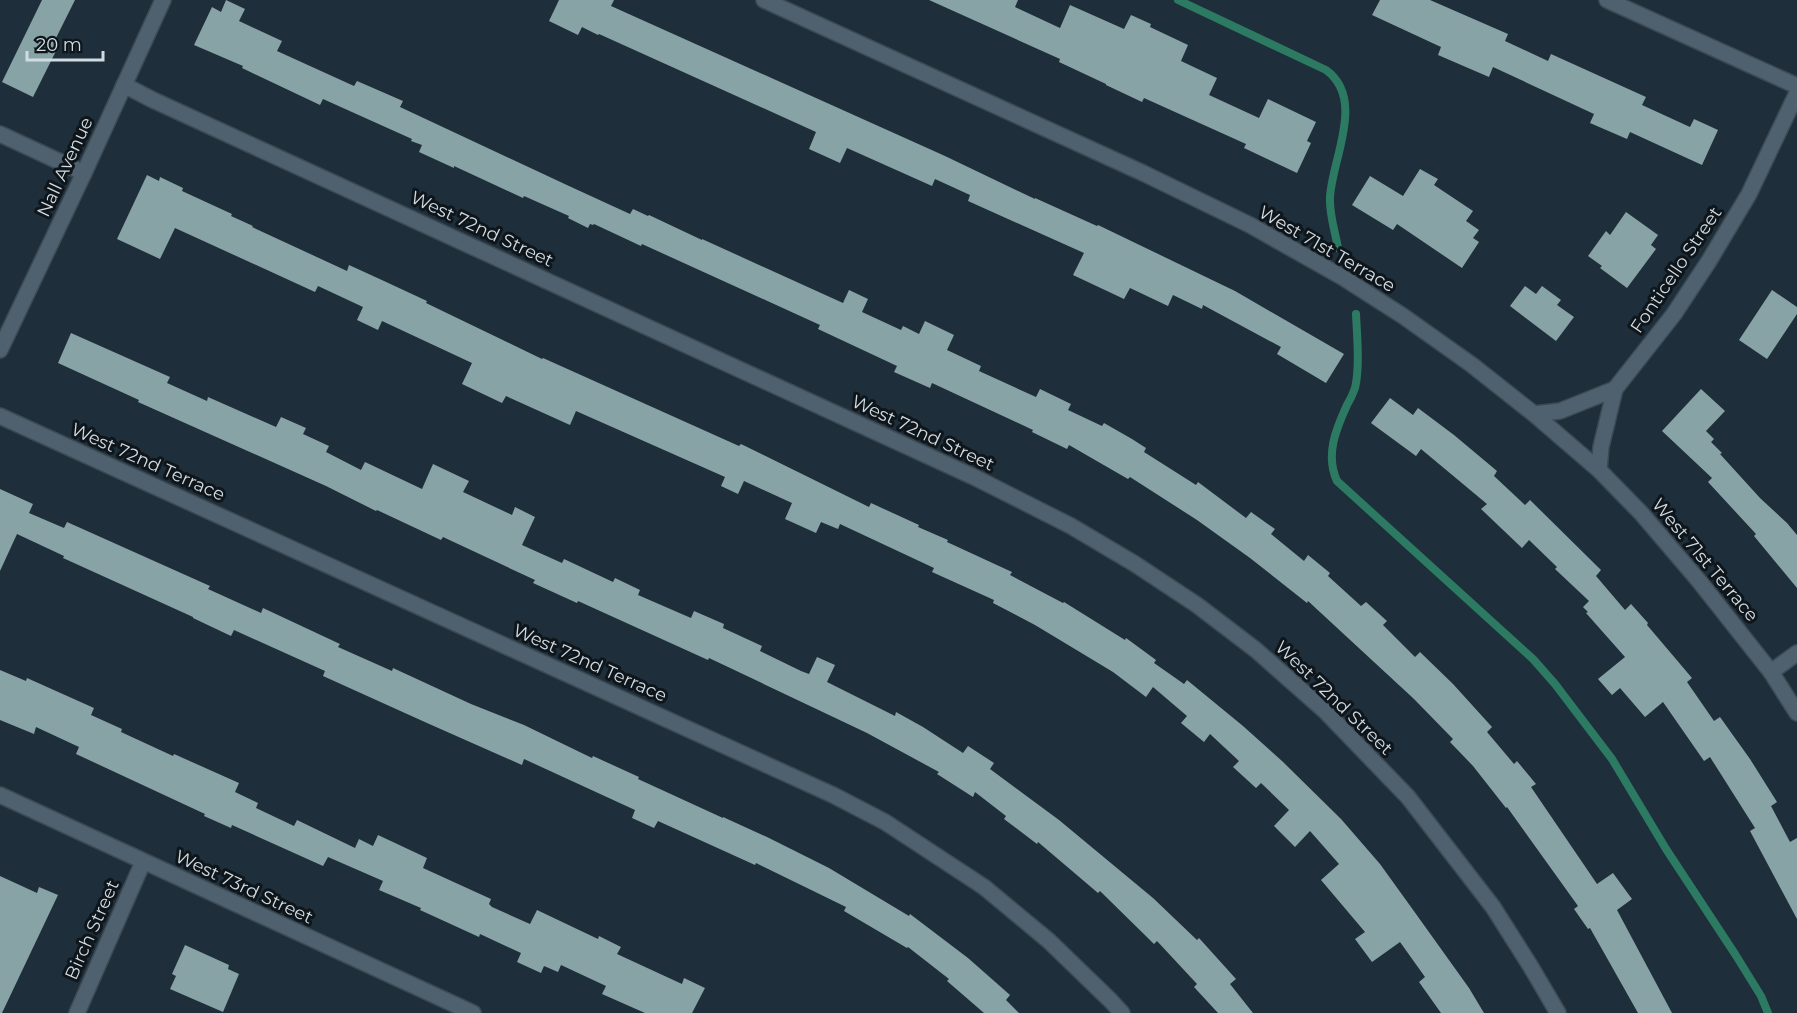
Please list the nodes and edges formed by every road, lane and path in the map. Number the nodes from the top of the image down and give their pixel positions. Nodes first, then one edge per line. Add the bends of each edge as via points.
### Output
1 (163, 0) edge
2 (764, 0) edge
3 (1607, 0) edge
4 (124, 85) junction
5 (1797, 86) edge
6 (1797, 93) edge
7 (0, 134) edge
8 (84, 173) junction
9 (0, 350) edge
10 (1615, 389) junction
11 (1534, 414) junction
12 (0, 416) edge
13 (1599, 470) junction
14 (1797, 653) edge
15 (1771, 672) junction
16 (1797, 713) edge
17 (0, 795) edge
18 (143, 862) junction
19 (468, 1012) edge
20 (77, 1013) edge
21 (1122, 1013) edge
22 (1558, 1013) edge

1 - 4 street, Nall Avenue
2 - 11 street, West 71st Terrace via 1250,225 1403,316
3 - 5 street
4 - 8 street, Nall Avenue
4 - 22 street, West 72nd Street via 976,478 1135,564 1256,650 1325,711 1408,797 1493,907
6 - 10 street, Fonticello Street via 1749,194 1709,261 1674,314
7 - 8 street
8 - 9 street, Nall Avenue
10 - 11 street via 1560,411
10 - 13 street, Fonticello Street
11 - 13 street, West 71st Terrace
12 - 21 street, West 72nd Terrace via 885,822 984,887 1049,941
13 - 15 street, West 71st Terrace via 1700,581
14 - 15 street
15 - 16 street, West 71st Terrace
17 - 18 street, West 73rd Street
18 - 19 street, West 73rd Street
18 - 20 street, Birch Street

